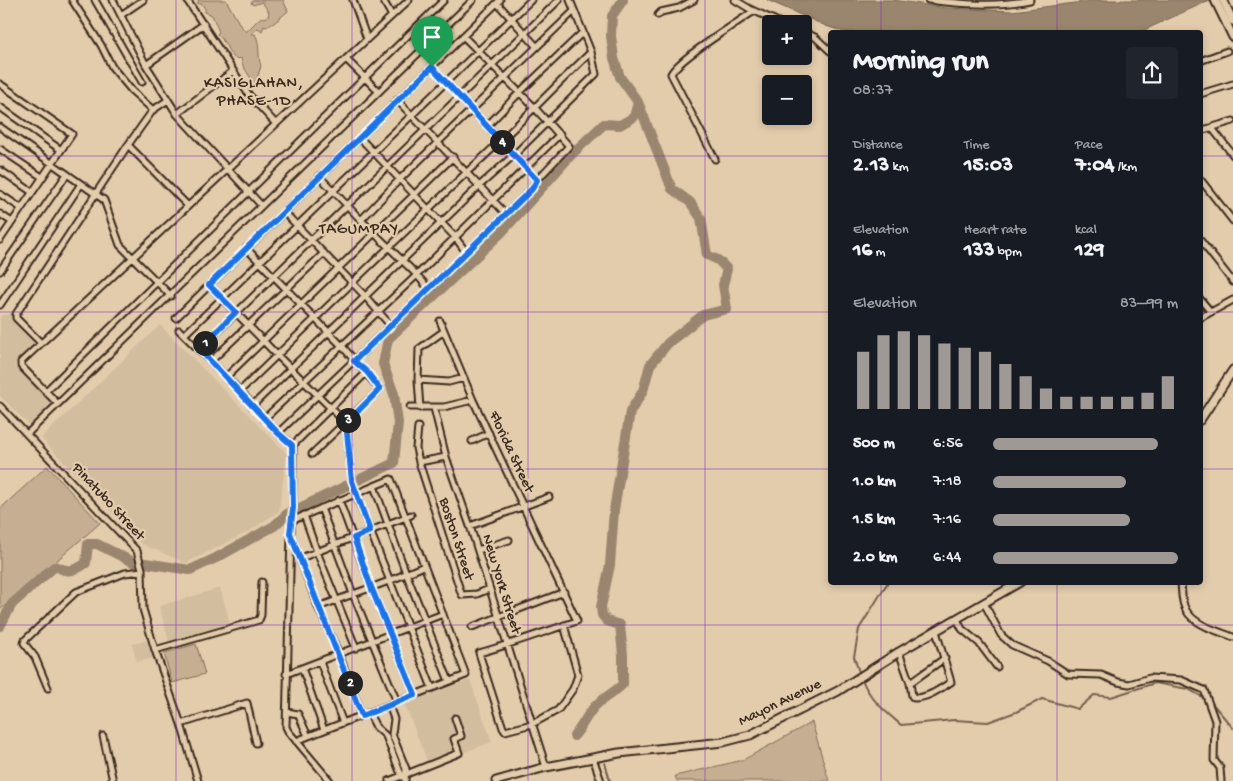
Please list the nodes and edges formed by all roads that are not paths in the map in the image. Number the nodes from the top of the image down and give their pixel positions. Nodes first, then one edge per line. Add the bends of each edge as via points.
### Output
1 (72, 0) edge
2 (96, 0) edge
3 (113, 0) edge
4 (142, 0) edge
5 (187, 0) edge
6 (353, 0) edge
7 (383, 0) edge
8 (409, 0) edge
9 (444, 0) edge
10 (473, 0) edge
11 (531, 0) edge
12 (559, 0) edge
13 (570, 0) edge
14 (694, 0) edge
15 (735, 0) edge
16 (928, 0) edge
17 (1030, 0) edge
18 (1215, 0) edge
19 (1223, 0) edge
20 (498, 2) edge
21 (754, 11) junction
22 (574, 12) junction
23 (121, 15) junction
24 (658, 15) dead end
25 (763, 15) edge
26 (392, 16) junction
27 (511, 18) junction
28 (1233, 20) edge
29 (204, 24) junction
30 (583, 32) junction
31 (525, 33) junction
32 (463, 36) junction
33 (812, 36) edge
34 (1233, 37) edge
35 (367, 39) junction
36 (538, 47) junction
37 (828, 49) edge
38 (478, 51) junction
39 (1227, 51) dead end
40 (591, 52) junction
41 (346, 59) junction
42 (1203, 60) edge
43 (146, 65) junction
44 (491, 66) junction
45 (432, 67) junction
46 (233, 71) junction
47 (364, 78) junction
48 (505, 79) junction
49 (142, 82) dead end
50 (446, 82) junction
51 (0, 84) edge
52 (1233, 84) edge
53 (378, 91) junction
54 (520, 92) junction
55 (1203, 93) edge
56 (460, 96) junction
57 (168, 100) junction
58 (398, 100) junction
59 (0, 107) edge
60 (534, 107) junction
61 (153, 110) junction
62 (473, 110) junction
63 (177, 114) junction
64 (412, 115) junction
65 (1233, 121) edge
66 (547, 122) junction
67 (276, 124) junction
68 (488, 125) junction
69 (0, 128) edge
70 (1212, 128) junction
71 (426, 129) junction
72 (1203, 130) edge
73 (560, 134) junction
74 (360, 138) junction
75 (502, 141) junction
76 (438, 143) junction
77 (128, 145) junction
78 (0, 149) edge
79 (61, 150) junction
80 (374, 152) junction
81 (514, 155) junction
82 (1233, 155) edge
83 (453, 157) junction
84 (715, 159) dead end
85 (52, 163) junction
86 (387, 166) junction
87 (527, 168) junction
88 (228, 169) junction
89 (0, 170) edge
90 (467, 172) junction
91 (67, 174) junction
92 (320, 176) junction
93 (42, 177) junction
94 (400, 179) junction
95 (537, 180) junction
96 (1203, 183) edge
97 (81, 184) junction
98 (478, 187) junction
99 (334, 190) junction
100 (249, 191) junction
101 (32, 192) junction
102 (0, 194) edge
103 (95, 194) junction
104 (414, 195) junction
105 (492, 200) junction
106 (261, 205) junction
107 (188, 206) junction
108 (347, 206) junction
109 (21, 208) junction
110 (429, 210) junction
111 (284, 212) junction
112 (0, 214) edge
113 (506, 214) junction
114 (361, 220) junction
115 (12, 222) junction
116 (1233, 222) edge
117 (441, 223) junction
118 (297, 226) junction
119 (375, 233) junction
120 (1, 237) edge
121 (455, 237) junction
122 (311, 240) junction
123 (1203, 244) edge
124 (389, 247) junction
125 (246, 248) junction
126 (466, 252) junction
127 (324, 253) junction
128 (132, 259) junction
129 (402, 260) junction
130 (260, 262) junction
131 (338, 268) junction
132 (0, 271) edge
133 (417, 275) junction
134 (274, 276) junction
135 (156, 282) junction
136 (1233, 282) edge
137 (352, 283) junction
138 (209, 285) junction
139 (286, 289) junction
140 (429, 289) junction
141 (171, 296) junction
142 (365, 296) junction
143 (222, 298) junction
144 (1233, 300) edge
145 (1203, 303) edge
146 (301, 304) junction
147 (0, 305) edge
148 (378, 310) junction
149 (1210, 311) junction
150 (236, 312) junction
151 (1203, 316) edge
152 (176, 318) dead end
153 (315, 318) junction
154 (440, 321) dead end
155 (249, 325) junction
156 (390, 325) junction
157 (179, 330) dead end
158 (444, 331) junction
159 (328, 333) junction
160 (184, 335) junction
161 (263, 341) junction
162 (41, 344) junction
163 (341, 345) junction
164 (199, 349) junction
165 (277, 355) junction
166 (210, 361) junction
167 (354, 361) junction
168 (291, 369) junction
169 (1233, 370) edge
170 (367, 372) junction
171 (226, 377) junction
172 (464, 378) junction
173 (418, 380) junction
174 (303, 382) junction
175 (46, 391) junction
176 (240, 391) junction
177 (317, 395) junction
178 (473, 400) junction
179 (58, 404) junction
180 (0, 406) edge
181 (252, 406) junction
182 (410, 407) dead end
183 (331, 408) junction
184 (420, 408) junction
185 (434, 408) junction
186 (1203, 415) edge
187 (264, 419) junction
188 (346, 423) junction
189 (418, 427) dead end
190 (278, 433) junction
191 (489, 433) junction
192 (27, 434) junction
193 (472, 441) dead end
194 (292, 445) junction
195 (312, 454) dead end
196 (446, 456) junction
197 (419, 462) junction
198 (374, 486) junction
199 (356, 493) junction
200 (549, 497) dead end
201 (338, 500) junction
202 (523, 506) junction
203 (321, 508) junction
204 (304, 516) junction
205 (408, 516) junction
206 (292, 518) junction
207 (389, 524) junction
208 (470, 526) junction
209 (370, 531) junction
210 (290, 533) junction
211 (354, 538) junction
212 (509, 540) dead end
213 (335, 545) junction
214 (478, 550) junction
215 (317, 552) junction
216 (301, 558) junction
217 (424, 566) junction
218 (142, 571) junction
219 (406, 573) junction
220 (390, 581) junction
221 (262, 582) dead end
222 (1015, 585) edge
223 (1181, 585) edge
224 (371, 587) junction
225 (489, 589) junction
226 (564, 592) junction
227 (353, 594) junction
228 (336, 600) junction
229 (984, 603) junction
230 (318, 607) junction
231 (443, 614) junction
232 (498, 617) junction
233 (957, 619) junction
234 (426, 621) junction
235 (564, 625) junction
236 (472, 627) dead end
237 (409, 628) junction
238 (936, 631) junction
239 (390, 634) junction
240 (1233, 637) edge
241 (372, 642) junction
242 (507, 645) junction
243 (356, 648) junction
244 (155, 650) junction
245 (899, 652) junction
246 (339, 654) junction
247 (945, 658) junction
248 (320, 662) junction
249 (997, 667) dead end
250 (302, 668) junction
251 (286, 674) junction
252 (449, 681) junction
253 (910, 684) junction
254 (48, 688) dead end
255 (432, 688) junction
256 (415, 695) junction
257 (397, 702) junction
258 (389, 705) junction
259 (287, 712) junction
260 (369, 713) junction
261 (362, 716) junction
262 (454, 718) dead end
263 (343, 723) junction
264 (181, 724) junction
265 (532, 724) junction
266 (324, 730) junction
267 (392, 734) junction
268 (103, 736) dead end
269 (308, 736) junction
270 (386, 736) junction
271 (296, 741) junction
272 (256, 743) dead end
273 (593, 758) junction
274 (546, 767) junction
275 (405, 778) edge
276 (114, 781) edge
277 (198, 781) edge
278 (330, 781) edge
279 (389, 781) edge
280 (496, 781) edge
281 (601, 781) edge
282 (1221, 781) edge

1 - 61 street via 112,67
2 - 49 street
3 - 23 street
4 - 23 street
5 - 29 street
6 - 35 street
7 - 26 street
8 - 26 street
9 - 47 street
10 - 53 street
11 - 27 street
12 - 31 street
13 - 22 street
14 - 24 street
15 - 21 street
16 - 17 street via 957,4
18 - 34 main road
19 - 28 main road
20 - 27 street
20 - 32 street
21 - 25 street
21 - 84 street via 686,58 671,74
22 - 30 street
22 - 36 street
23 - 43 street
26 - 35 street
27 - 31 street
27 - 38 street
29 - 43 street
29 - 46 street
30 - 40 street
30 - 54 street
31 - 36 street
31 - 44 street
32 - 38 street
32 - 45 street
33 - 37 street
35 - 41 street
36 - 48 street
38 - 44 street
38 - 50 street
39 - 42 street
40 - 60 street
40 - 66 street via 596,74
41 - 47 street
41 - 67 street
43 - 57 street
44 - 48 street
44 - 56 street
45 - 50 street
45 - 58 street
46 - 63 street
46 - 67 street via 249,96
47 - 53 street
47 - 100 street
48 - 54 street
48 - 62 street
50 - 56 street
50 - 64 street
51 - 79 street via 72,134
52 - 55 street
53 - 106 street
54 - 60 street
54 - 68 street
56 - 62 street
56 - 71 street
57 - 61 street
57 - 63 street
58 - 64 street
58 - 74 street
59 - 79 street
60 - 66 street
60 - 75 street
61 - 77 street
62 - 68 street
62 - 76 street
63 - 88 street
64 - 71 street
64 - 80 street
65 - 70 street
66 - 73 street
66 - 81 street
67 - 88 street
68 - 75 street
69 - 85 street
70 - 72 street
70 - 82 street
71 - 76 street
71 - 86 street
73 - 87 street
73 - 95 street via 569,146
74 - 80 street
74 - 92 street
75 - 81 street
75 - 90 street
76 - 83 street
76 - 94 street
77 - 103 street
77 - 107 street
78 - 93 street
79 - 85 street
80 - 86 street
80 - 99 street
81 - 87 street
81 - 98 street
83 - 90 street
83 - 104 street
85 - 91 street
85 - 93 street
86 - 94 street
86 - 108 street
87 - 95 street
87 - 105 street
88 - 100 street
88 - 107 street
89 - 101 street
90 - 98 street
90 - 110 street
91 - 97 street
91 - 132 street
92 - 99 street
92 - 111 street
93 - 101 street
94 - 104 street
94 - 114 street
95 - 113 street
96 - 116 street
97 - 103 street
97 - 147 street
98 - 105 street
98 - 117 street
99 - 108 street
99 - 118 street
100 - 106 street
100 - 135 street
101 - 109 street
102 - 109 street
103 - 128 street via 106,202 120,245
103 - 162 street via 16,314 16,318
104 - 110 street
104 - 119 street
105 - 113 street
105 - 121 street
106 - 141 street
107 - 128 street
108 - 114 street
108 - 122 street
109 - 115 street
110 - 117 street
110 - 124 street
111 - 118 street
111 - 125 street
112 - 115 street
113 - 126 street
114 - 119 street
115 - 120 street
117 - 121 street
117 - 129 street
118 - 122 street
118 - 130 street
119 - 124 street
119 - 131 street
121 - 126 street
121 - 133 street
122 - 127 street
122 - 134 street
123 - 136 street
124 - 129 street
124 - 137 street
125 - 130 street
125 - 138 street
126 - 140 street
127 - 131 street
127 - 139 street
128 - 135 street
128 - 162 street
129 - 133 street
129 - 142 street
130 - 134 street
130 - 143 street
131 - 137 street
131 - 146 street
133 - 140 street
133 - 148 street
134 - 139 street
134 - 150 street
135 - 141 street
135 - 175 street
137 - 142 street
137 - 153 street
138 - 143 street
138 - 152 street
139 - 146 street
139 - 155 street
140 - 156 street
141 - 179 street
142 - 148 street
142 - 159 street
143 - 150 street
143 - 160 street
144 - 149 street
145 - 149 street
146 - 153 street
146 - 161 street
148 - 156 street
148 - 163 street
149 - 151 street
150 - 155 street
150 - 164 street
153 - 159 street
153 - 165 street
154 - 158 street, Florida Street
155 - 161 street
155 - 166 street
156 - 167 street
157 - 160 street
158 - 172 street, Florida Street
158 - 173 street via 419,349
159 - 163 street
159 - 168 street
160 - 164 street
161 - 165 street
161 - 171 street
162 - 175 street via 20,364
163 - 167 street
163 - 174 street
164 - 166 street
165 - 168 street
165 - 176 street
166 - 171 street
167 - 170 street
167 - 177 street
168 - 174 street
168 - 181 street
169 - 186 main road
170 - 183 street
170 - 188 street via 380,389
171 - 176 street
172 - 173 street via 449,382
172 - 178 street, Florida Street
173 - 184 street
174 - 177 street
174 - 187 street
175 - 179 street
176 - 181 street
177 - 183 street
177 - 190 street
178 - 185 street
178 - 191 street, Florida Street
179 - 192 street
180 - 192 street, Pinatubo Street
181 - 187 street
182 - 184 street
183 - 188 street
183 - 194 street
184 - 185 street
185 - 196 street, New York Street
187 - 190 street
188 - 195 street
188 - 199 street via 352,484
189 - 197 street, Boston Street via 416,448
190 - 194 street
191 - 193 street
191 - 202 street, Florida Street
192 - 218 street, Pinatubo Street via 134,547 140,556
194 - 206 street
196 - 197 street
196 - 208 street, New York Street
197 - 225 street, Boston Street via 460,593 462,596 470,595
198 - 199 street
198 - 205 street via 391,479
198 - 207 street
199 - 201 street
199 - 209 street
200 - 202 street
201 - 203 street
201 - 211 street
202 - 208 street
202 - 226 street, Florida Street
203 - 204 street
203 - 213 street
204 - 206 street
204 - 215 street
205 - 207 street
205 - 217 street
206 - 210 street
207 - 209 street
207 - 219 street
208 - 214 street, New York Street
209 - 211 street
209 - 220 street
210 - 216 street
210 - 251 street
211 - 213 street
211 - 224 street
212 - 214 street
213 - 215 street
213 - 227 street
214 - 225 street, New York Street
215 - 216 street
215 - 228 street
216 - 230 street
217 - 219 street
217 - 231 street
218 - 244 street, Pinatubo Street via 143,609
218 - 254 street via 125,573 76,592 24,640
219 - 220 street
219 - 234 street
220 - 224 street
220 - 237 street
221 - 244 street via 259,620
222 - 229 main road, Mayon Avenue
223 - 240 street via 1188,613 1203,624
224 - 227 street
224 - 239 street
225 - 232 street, New York Street
226 - 232 street
226 - 235 street, Florida Street via 577,621
227 - 228 street
227 - 241 street
228 - 230 street
228 - 243 street
229 - 233 main road, Mayon Avenue
229 - 282 street via 1001,635 1012,645 1068,674 1102,675 1129,684 1150,678 1180,680 1204,690 1215,721 1214,760 1220,768
230 - 246 street
231 - 234 street
231 - 252 street via 466,675
232 - 236 street
232 - 242 street, New York Street
233 - 238 main road, Mayon Avenue
233 - 249 street via 962,629 979,643
234 - 237 street
234 - 252 street
235 - 242 street
235 - 265 street via 578,675 573,689 558,710
237 - 239 street
237 - 255 street
238 - 245 main road, Mayon Avenue
238 - 247 street
239 - 241 street
239 - 256 street
241 - 243 street
241 - 257 street
242 - 265 street, New York Street
242 - 265 street via 479,653 504,730 508,732
243 - 246 street
244 - 264 street, Pinatubo Street
245 - 253 street
245 - 273 main road, Mayon Avenue via 838,691 750,735 727,742
246 - 248 street
246 - 261 street
247 - 253 street
247 - 253 street via 952,682 919,698 912,696
248 - 250 street
248 - 263 street
250 - 251 street
250 - 266 street
251 - 259 street
252 - 255 street
255 - 256 street
256 - 257 street
257 - 258 street
258 - 260 street
258 - 267 street via 394,719
259 - 269 street via 298,714
259 - 271 street via 286,728
260 - 261 street
260 - 270 street via 374,725
261 - 263 street
262 - 275 street via 461,736 454,739 459,753
263 - 266 street
264 - 272 street via 247,702
264 - 277 street, Pinatubo Street
265 - 274 street, New York Street
266 - 269 street
267 - 270 street
267 - 275 street
268 - 276 street
269 - 271 street
270 - 275 street
271 - 278 street
273 - 274 main road, Mayon Avenue
273 - 281 street
274 - 280 main road, Mayon Avenue
275 - 279 street

